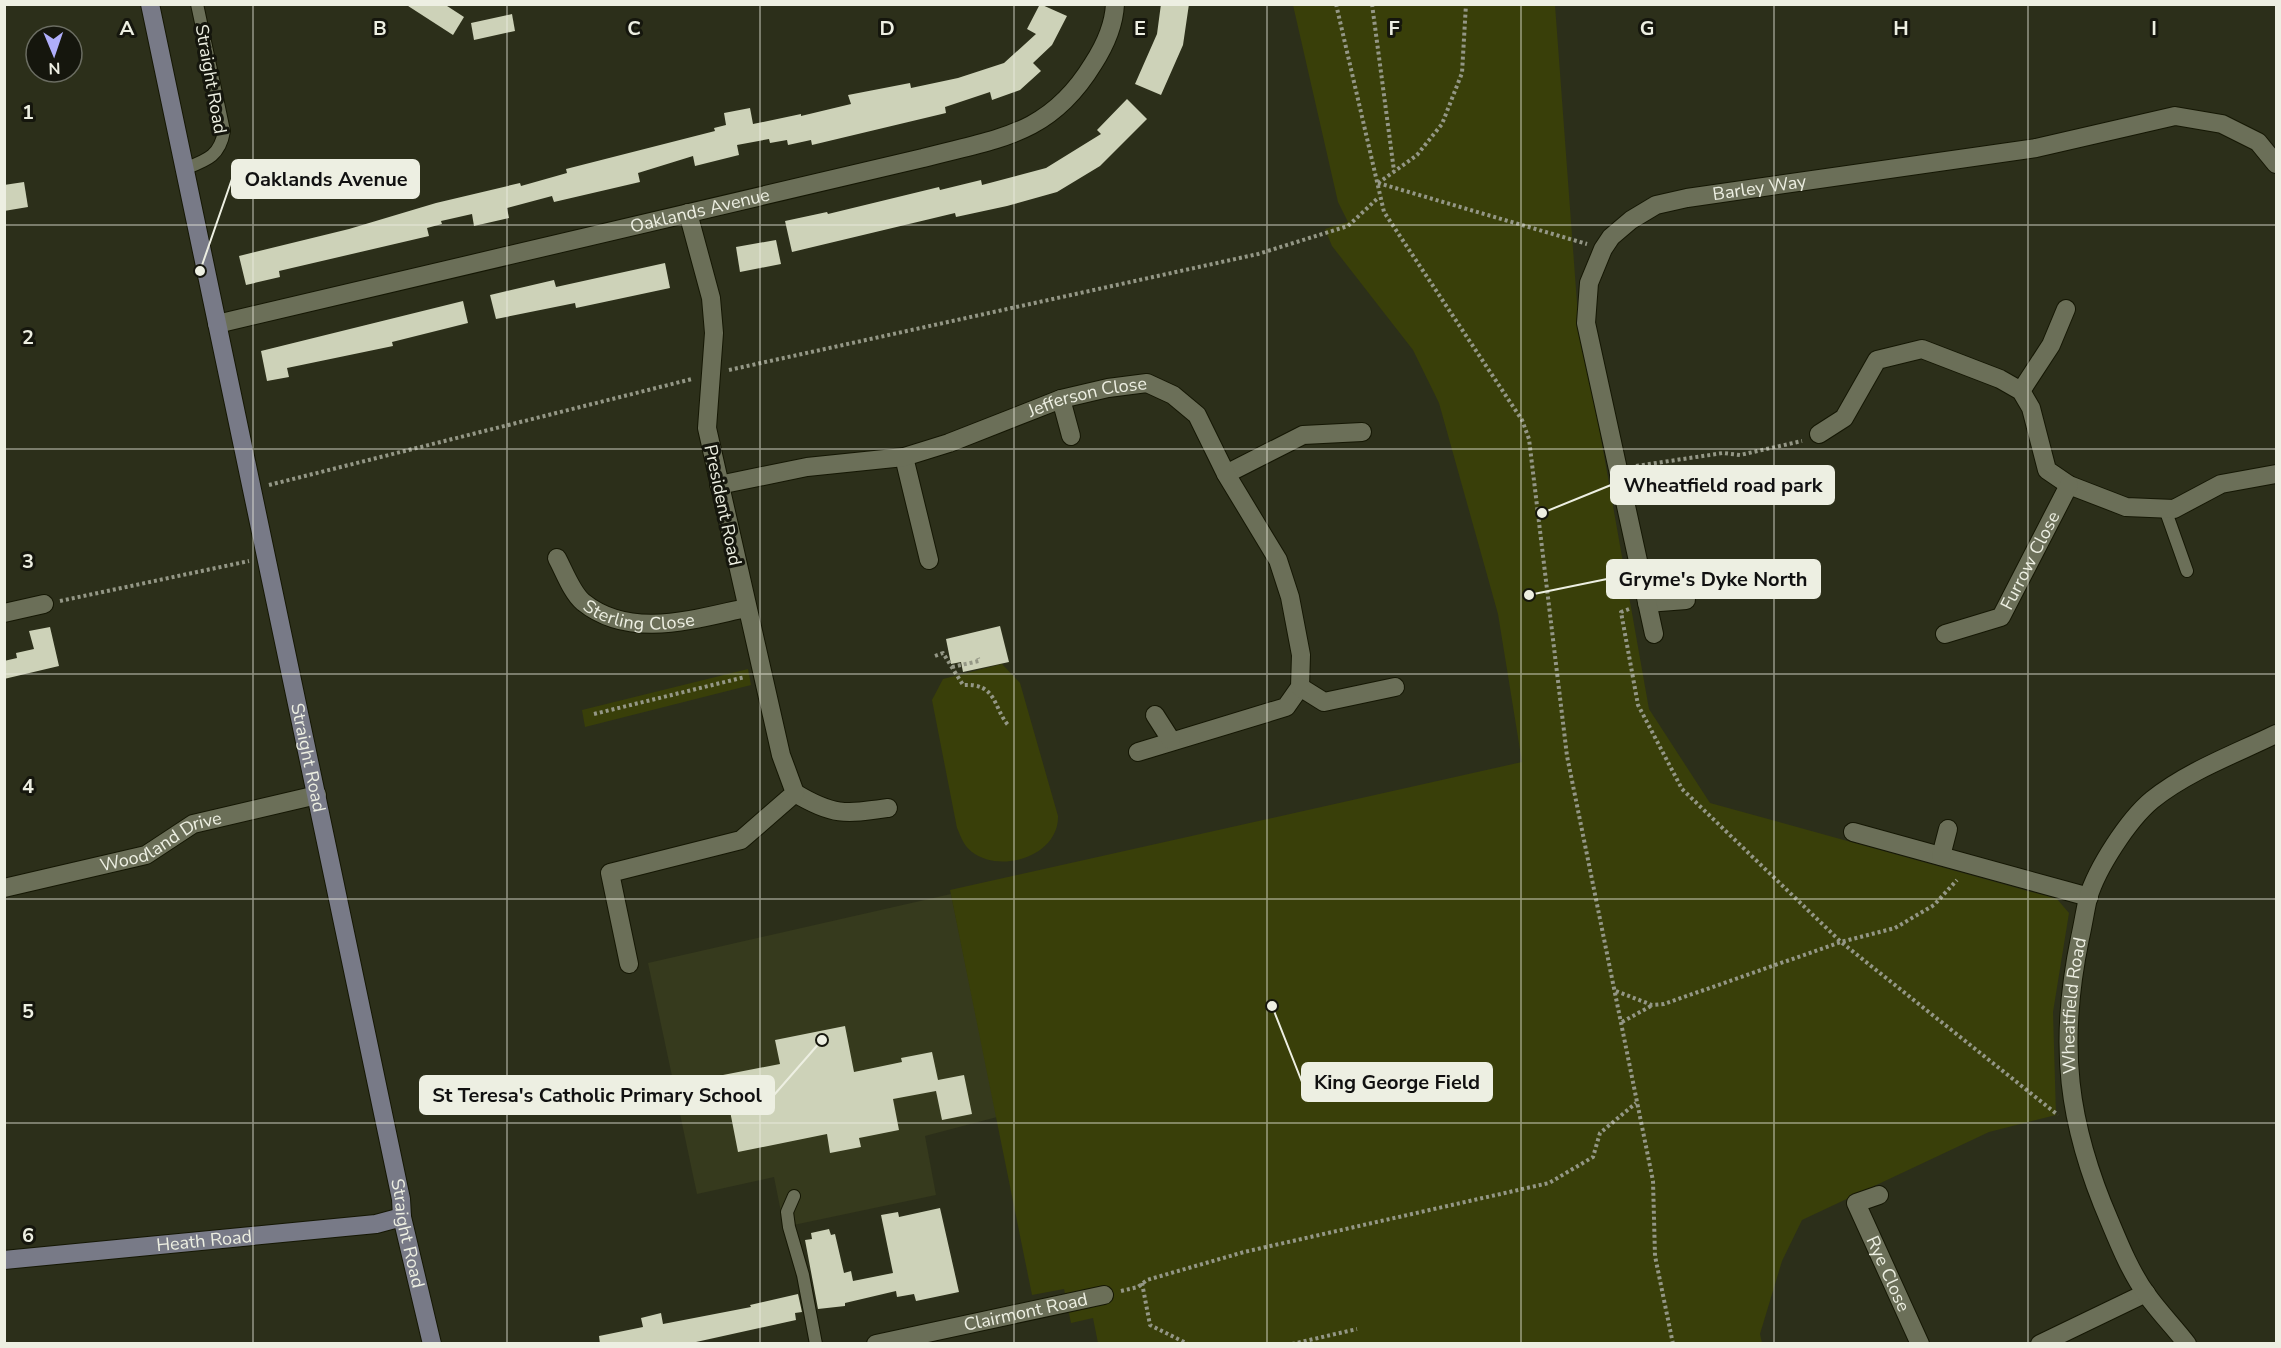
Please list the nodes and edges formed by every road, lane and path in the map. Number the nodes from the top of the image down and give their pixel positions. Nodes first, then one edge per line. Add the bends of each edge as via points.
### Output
1 (150, 4) edge
2 (197, 4) edge
3 (1115, 4) edge
4 (1336, 4) edge
5 (1372, 4) edge
6 (1466, 4) edge
7 (2277, 164) edge
8 (184, 169) junction
9 (1394, 171) junction
10 (1378, 183) junction
11 (1378, 198) junction
12 (688, 213) junction
13 (1603, 249) junction
14 (2066, 309) dead end
15 (217, 324) junction
16 (712, 374) junction
17 (2021, 391) junction
18 (1061, 399) junction
19 (1362, 432) dead end
20 (1819, 434) joint
21 (1071, 436) dead end
22 (904, 457) junction
23 (1617, 471) junction
24 (1226, 474) junction
25 (2277, 474) edge
26 (719, 485) junction
27 (2070, 485) junction
28 (253, 489) junction
29 (2165, 508) junction
30 (266, 557) junction
31 (557, 558) dead end
32 (929, 560) dead end
33 (2187, 571) dead end
34 (1686, 600) dead end
35 (1647, 603) junction
36 (44, 604) joint
37 (746, 608) junction
38 (4, 613) edge
39 (1654, 634) dead end
40 (1945, 634) dead end
41 (935, 656) dead end
42 (978, 658) dead end
43 (952, 667) junction
44 (761, 672) junction
45 (1300, 687) junction
46 (1395, 687) dead end
47 (594, 714) dead end
48 (1155, 715) dead end
49 (1008, 725) dead end
50 (2277, 734) edge
51 (1171, 740) junction
52 (1138, 752) dead end
53 (795, 793) junction
54 (317, 795) junction
55 (888, 808) dead end
56 (1948, 829) dead end
57 (1853, 832) dead end
58 (1941, 856) junction
59 (1970, 865) junction
60 (4, 888) edge
61 (2089, 897) junction
62 (1841, 942) junction
63 (629, 964) dead end
64 (1615, 990) junction
65 (1652, 1005) junction
66 (1622, 1022) junction
67 (1636, 1103) junction
68 (2074, 1115) junction
69 (1879, 1195) dead end
70 (794, 1196) dead end
71 (402, 1217) junction
72 (4, 1260) edge
73 (1142, 1283) junction
74 (2146, 1293) junction
75 (1104, 1295) joint
76 (1357, 1329) dead end
77 (884, 1343) edge
78 (432, 1344) edge
79 (816, 1344) edge
80 (1188, 1344) edge
81 (1292, 1344) edge
82 (1673, 1344) edge
83 (1920, 1344) edge
84 (2040, 1344) edge
85 (2187, 1344) edge

1 - 8 street, Straight Road
2 - 8 lane, Straight Road via 224,131 222,145 209,159
3 - 12 street, Oaklands Avenue via 1101,52 1081,85 1055,112 1022,132
4 - 10 path
5 - 9 path
6 - 9 path via 1462,73 1442,124 1417,155
7 - 13 street, Barley Way via 2258,142 2222,124 2175,116 2036,148 1656,205 1631,220
8 - 15 street, Straight Road
9 - 10 path
10 - 11 path
10 - 13 path
11 - 16 path via 1348,226 1258,254
11 - 64 path via 1522,420 1528,439 1567,756
12 - 15 street, Oaklands Avenue
12 - 16 street, President Road via 711,298
13 - 23 street, Barley Way via 1589,284 1587,323
14 - 17 street via 2051,345
15 - 28 street, Straight Road
16 - 26 street, President Road via 707,428
16 - 28 path
17 - 20 street via 1922,349 1877,360 1844,418
17 - 27 street via 2031,408 2047,470
18 - 21 street
18 - 22 street, Jefferson Close
18 - 24 street, Jefferson Close via 1147,383 1173,395 1197,415
19 - 24 street via 1303,435
20 - 23 path via 1740,455 1723,453
22 - 26 street, Jefferson Close via 807,467
22 - 32 street
23 - 35 street, Barley Way
24 - 45 street, Jefferson Close via 1278,560 1301,655
25 - 29 street via 2221,484 2174,509
26 - 37 street, President Road
27 - 29 street via 2127,507
27 - 40 street, Furrow Close via 2001,617
28 - 30 street, Straight Road
29 - 33 lane
30 - 36 path
30 - 54 street, Straight Road
31 - 37 street, Sterling Close via 582,602 638,624 670,624
34 - 35 street
35 - 39 street, Barley Way
35 - 62 path via 1621,612 1638,705 1682,789
36 - 38 street
37 - 44 street, President Road
41 - 43 path via 943,653
42 - 43 path via 979,661
43 - 49 path via 963,684 984,689 993,696
44 - 47 path
44 - 53 street, President Road via 781,755
45 - 46 street via 1324,702
45 - 51 street via 1286,707
48 - 51 street
50 - 61 street, Wheatfield Road via 2197,771 2152,801 2120,838
51 - 52 street
53 - 55 street via 819,807 847,814
53 - 63 street via 741,840 610,873
54 - 60 street, Woodland Drive via 193,824 146,855
54 - 71 street, Straight Road
56 - 58 street
57 - 58 street
58 - 59 street
59 - 61 street
59 - 62 path via 1924,911 1895,928
61 - 68 street, Wheatfield Road via 2072,979 2067,1043
62 - 65 path
62 - 68 path via 2056,1115
64 - 65 path
64 - 66 path
65 - 66 path
66 - 67 path
67 - 73 path via 1600,1133 1593,1157 1549,1183 1244,1252
67 - 82 path via 1653,1181 1655,1256
68 - 74 street, Wheatfield Road via 2091,1177 2122,1250
69 - 83 street, Rye Close via 1856,1203
70 - 79 lane via 787,1212 789,1227
71 - 72 street, Heath Road via 376,1224
71 - 78 street, Straight Road
73 - 75 path
73 - 80 path via 1150,1325
74 - 84 street
74 - 85 street, Wheatfield Road
75 - 77 street, Clairmont Road
76 - 81 path

